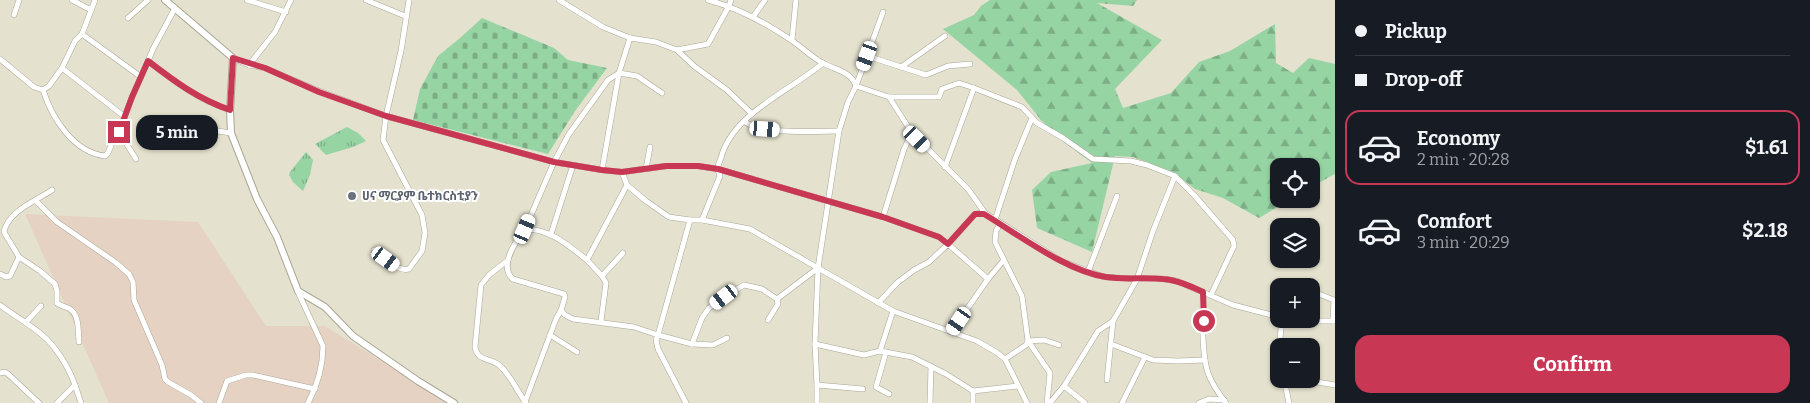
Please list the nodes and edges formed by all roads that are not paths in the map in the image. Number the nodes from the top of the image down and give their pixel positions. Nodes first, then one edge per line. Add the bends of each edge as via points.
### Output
1 (19, 0) edge
2 (72, 0) edge
3 (95, 0) edge
4 (148, 0) edge
5 (165, 0) edge
6 (247, 0) edge
7 (291, 0) edge
8 (366, 0) edge
9 (409, 0) edge
10 (559, 0) edge
11 (708, 0) edge
12 (765, 0) edge
13 (796, 0) edge
14 (730, 3) edge
15 (175, 8) junction
16 (92, 10) junction
17 (286, 12) junction
18 (883, 12) dead end
19 (14, 15) dead end
20 (405, 16) junction
21 (752, 17) junction
22 (128, 18) dead end
23 (82, 34) junction
24 (945, 36) dead end
25 (630, 38) junction
26 (792, 40) junction
27 (677, 50) junction
28 (867, 56) junction
29 (233, 58) junction
30 (0, 59) edge
31 (148, 61) junction
32 (823, 63) junction
33 (970, 64) dead end
34 (250, 65) junction
35 (901, 67) junction
36 (62, 68) junction
37 (619, 73) junction
38 (141, 77) junction
39 (856, 86) junction
40 (974, 88) junction
41 (43, 90) junction
42 (662, 93) dead end
43 (889, 98) junction
44 (230, 110) junction
45 (752, 114) junction
46 (386, 116) junction
47 (125, 117) junction
48 (1032, 118) junction
49 (744, 120) junction
50 (191, 127) dead end
51 (839, 131) junction
52 (119, 132) junction
53 (230, 133) junction
54 (912, 133) junction
55 (650, 147) dead end
56 (136, 159) dead end
57 (554, 162) junction
58 (573, 165) junction
59 (945, 167) junction
60 (646, 169) junction
61 (718, 169) junction
62 (602, 170) junction
63 (622, 172) junction
64 (1175, 176) junction
65 (626, 185) junction
66 (52, 190) dead end
67 (1117, 196) dead end
68 (36, 201) junction
69 (829, 201) junction
70 (984, 214) junction
71 (883, 217) junction
72 (690, 220) junction
73 (702, 220) junction
74 (995, 220) junction
75 (1000, 224) junction
76 (525, 229) junction
77 (551, 234) junction
78 (948, 244) junction
79 (374, 250) dead end
80 (623, 253) dead end
81 (19, 256) junction
82 (508, 260) junction
83 (587, 260) junction
84 (1003, 261) junction
85 (818, 268) junction
86 (1088, 272) junction
87 (0, 274) edge
88 (602, 276) junction
89 (988, 279) junction
90 (1137, 280) junction
91 (298, 291) junction
92 (1203, 292) junction
93 (1211, 295) junction
94 (1320, 295) edge
95 (777, 298) junction
96 (878, 303) junction
97 (0, 305) edge
98 (41, 306) dead end
99 (561, 310) junction
100 (892, 311) junction
101 (1270, 314) edge
102 (768, 320) dead end
103 (602, 321) junction
104 (1113, 321) junction
105 (1320, 321) edge
106 (1334, 321) edge
107 (26, 322) junction
108 (951, 332) junction
109 (658, 335) junction
110 (550, 336) junction
111 (727, 338) dead end
112 (1028, 341) junction
113 (79, 342) dead end
114 (692, 344) junction
115 (815, 344) junction
116 (1111, 344) junction
117 (1059, 345) dead end
118 (884, 351) junction
119 (577, 352) dead end
120 (1145, 357) junction
121 (1005, 359) junction
122 (1205, 360) junction
123 (931, 366) junction
124 (0, 373) edge
125 (1107, 380) dead end
126 (1320, 382) edge
127 (75, 385) junction
128 (816, 385) junction
129 (1335, 385) edge
130 (1018, 386) junction
131 (1064, 386) junction
132 (1286, 388) edge
133 (315, 389) junction
134 (863, 389) dead end
135 (973, 391) junction
136 (889, 394) dead end
137 (1225, 402) edge
138 (39, 403) edge
139 (57, 403) edge
140 (81, 403) edge
141 (201, 403) edge
142 (219, 403) edge
143 (308, 403) edge
144 (454, 403) edge
145 (526, 403) edge
146 (686, 403) edge
147 (817, 403) edge
148 (930, 403) edge
149 (973, 403) edge
150 (1027, 403) edge
151 (1048, 403) edge
152 (1085, 403) edge
153 (1122, 403) edge
154 (1198, 403) edge
155 (1289, 403) edge

1 - 19 street
2 - 16 street
3 - 16 street
4 - 22 street
5 - 15 street
6 - 17 street
7 - 17 street
8 - 20 street
9 - 20 street
10 - 25 street via 603,27
11 - 14 street
12 - 21 street
13 - 26 street
14 - 21 street
14 - 27 street via 708,44
15 - 29 street
15 - 31 street
16 - 23 street
17 - 34 street
18 - 28 street
20 - 46 street via 401,51
21 - 26 street
23 - 36 street
23 - 38 street
24 - 35 street
25 - 27 street via 656,42
25 - 37 street
26 - 32 street
27 - 45 street
28 - 35 street
28 - 39 street
29 - 34 street
29 - 44 street
30 - 41 street
31 - 38 street
31 - 44 street via 189,92
32 - 39 street via 851,76
32 - 45 street
33 - 35 street via 948,66 926,75
34 - 46 street
36 - 41 street
36 - 47 street
37 - 42 street via 637,76
37 - 57 street via 608,80 569,134
37 - 62 street
38 - 47 street
39 - 43 street
39 - 51 street
40 - 43 street via 956,83 942,89 939,97
40 - 48 street via 1022,107
40 - 59 street
41 - 52 street via 70,137 91,153 105,156
43 - 54 street
44 - 53 street
45 - 49 street
46 - 57 street
46 - 79 street via 383,140 422,215 425,233 422,251 409,269 399,268
47 - 52 street
48 - 64 street via 1093,159 1131,161
48 - 74 street
49 - 51 street via 765,129
49 - 61 street via 730,137
50 - 53 street
51 - 69 street
52 - 56 street
53 - 91 street
54 - 59 street
54 - 71 street
55 - 60 street
57 - 58 street
57 - 76 street
58 - 62 street
58 - 77 street
59 - 70 street via 974,196
60 - 61 street via 682,166
60 - 63 street
61 - 69 street
61 - 73 street via 720,176
62 - 63 street
63 - 65 street
64 - 90 street
64 - 93 street via 1234,240
65 - 72 street via 669,217
65 - 83 street
66 - 68 street
67 - 86 street
68 - 81 street via 17,212 5,227 4,232
68 - 141 street via 57,222 129,274 134,300 165,378
69 - 71 street
69 - 85 street
70 - 74 street
70 - 78 street via 975,214
71 - 78 street via 939,237
72 - 73 street
72 - 109 street
73 - 85 street via 750,229
74 - 75 street
75 - 84 street via 994,237
75 - 86 street via 1061,261
76 - 77 street
76 - 82 street
77 - 83 street
78 - 89 street
78 - 96 street via 929,262 898,282
80 - 88 street
81 - 87 street via 10,276
81 - 113 street via 55,284 56,303 71,309 76,315
82 - 99 street via 513,279 564,294 566,297
82 - 145 street via 481,284 475,347 480,357 498,364
83 - 88 street
84 - 89 street
84 - 112 street via 1022,296
85 - 95 street
85 - 96 street
85 - 115 street
86 - 90 street
88 - 103 street via 607,288
89 - 108 street
90 - 92 street via 1164,279
90 - 104 street
91 - 133 street via 323,346
91 - 144 street via 325,306 361,342
92 - 93 street
92 - 122 street
93 - 101 street
94 - 106 street via 1334,300
95 - 102 street via 778,304
95 - 114 street via 762,289 744,285 705,313
96 - 100 street
97 - 107 street
98 - 107 street
99 - 103 street via 573,318
99 - 110 street
100 - 108 street
100 - 118 street
103 - 109 street
104 - 116 street
104 - 131 street via 1098,331
105 - 106 street
107 - 127 street via 50,342
108 - 121 street via 987,346
109 - 114 street
109 - 146 street via 658,349
110 - 119 street
110 - 145 street
111 - 114 street via 713,345
112 - 117 street via 1044,340
112 - 121 street
112 - 151 street via 1050,373
115 - 118 street via 864,355
115 - 128 street
116 - 120 street
116 - 125 street
118 - 123 street via 912,357
118 - 136 street via 876,387
120 - 122 street via 1171,361
120 - 153 street
121 - 130 street
122 - 137 street via 1210,379
123 - 135 street
123 - 148 street
124 - 138 street via 8,374
126 - 129 street
127 - 139 street
127 - 140 street
128 - 134 street
128 - 147 street
130 - 135 street
130 - 150 street
131 - 151 street
131 - 152 street
132 - 155 street
133 - 142 street via 246,375 227,381
133 - 143 street
135 - 149 street
137 - 154 street via 1209,399

